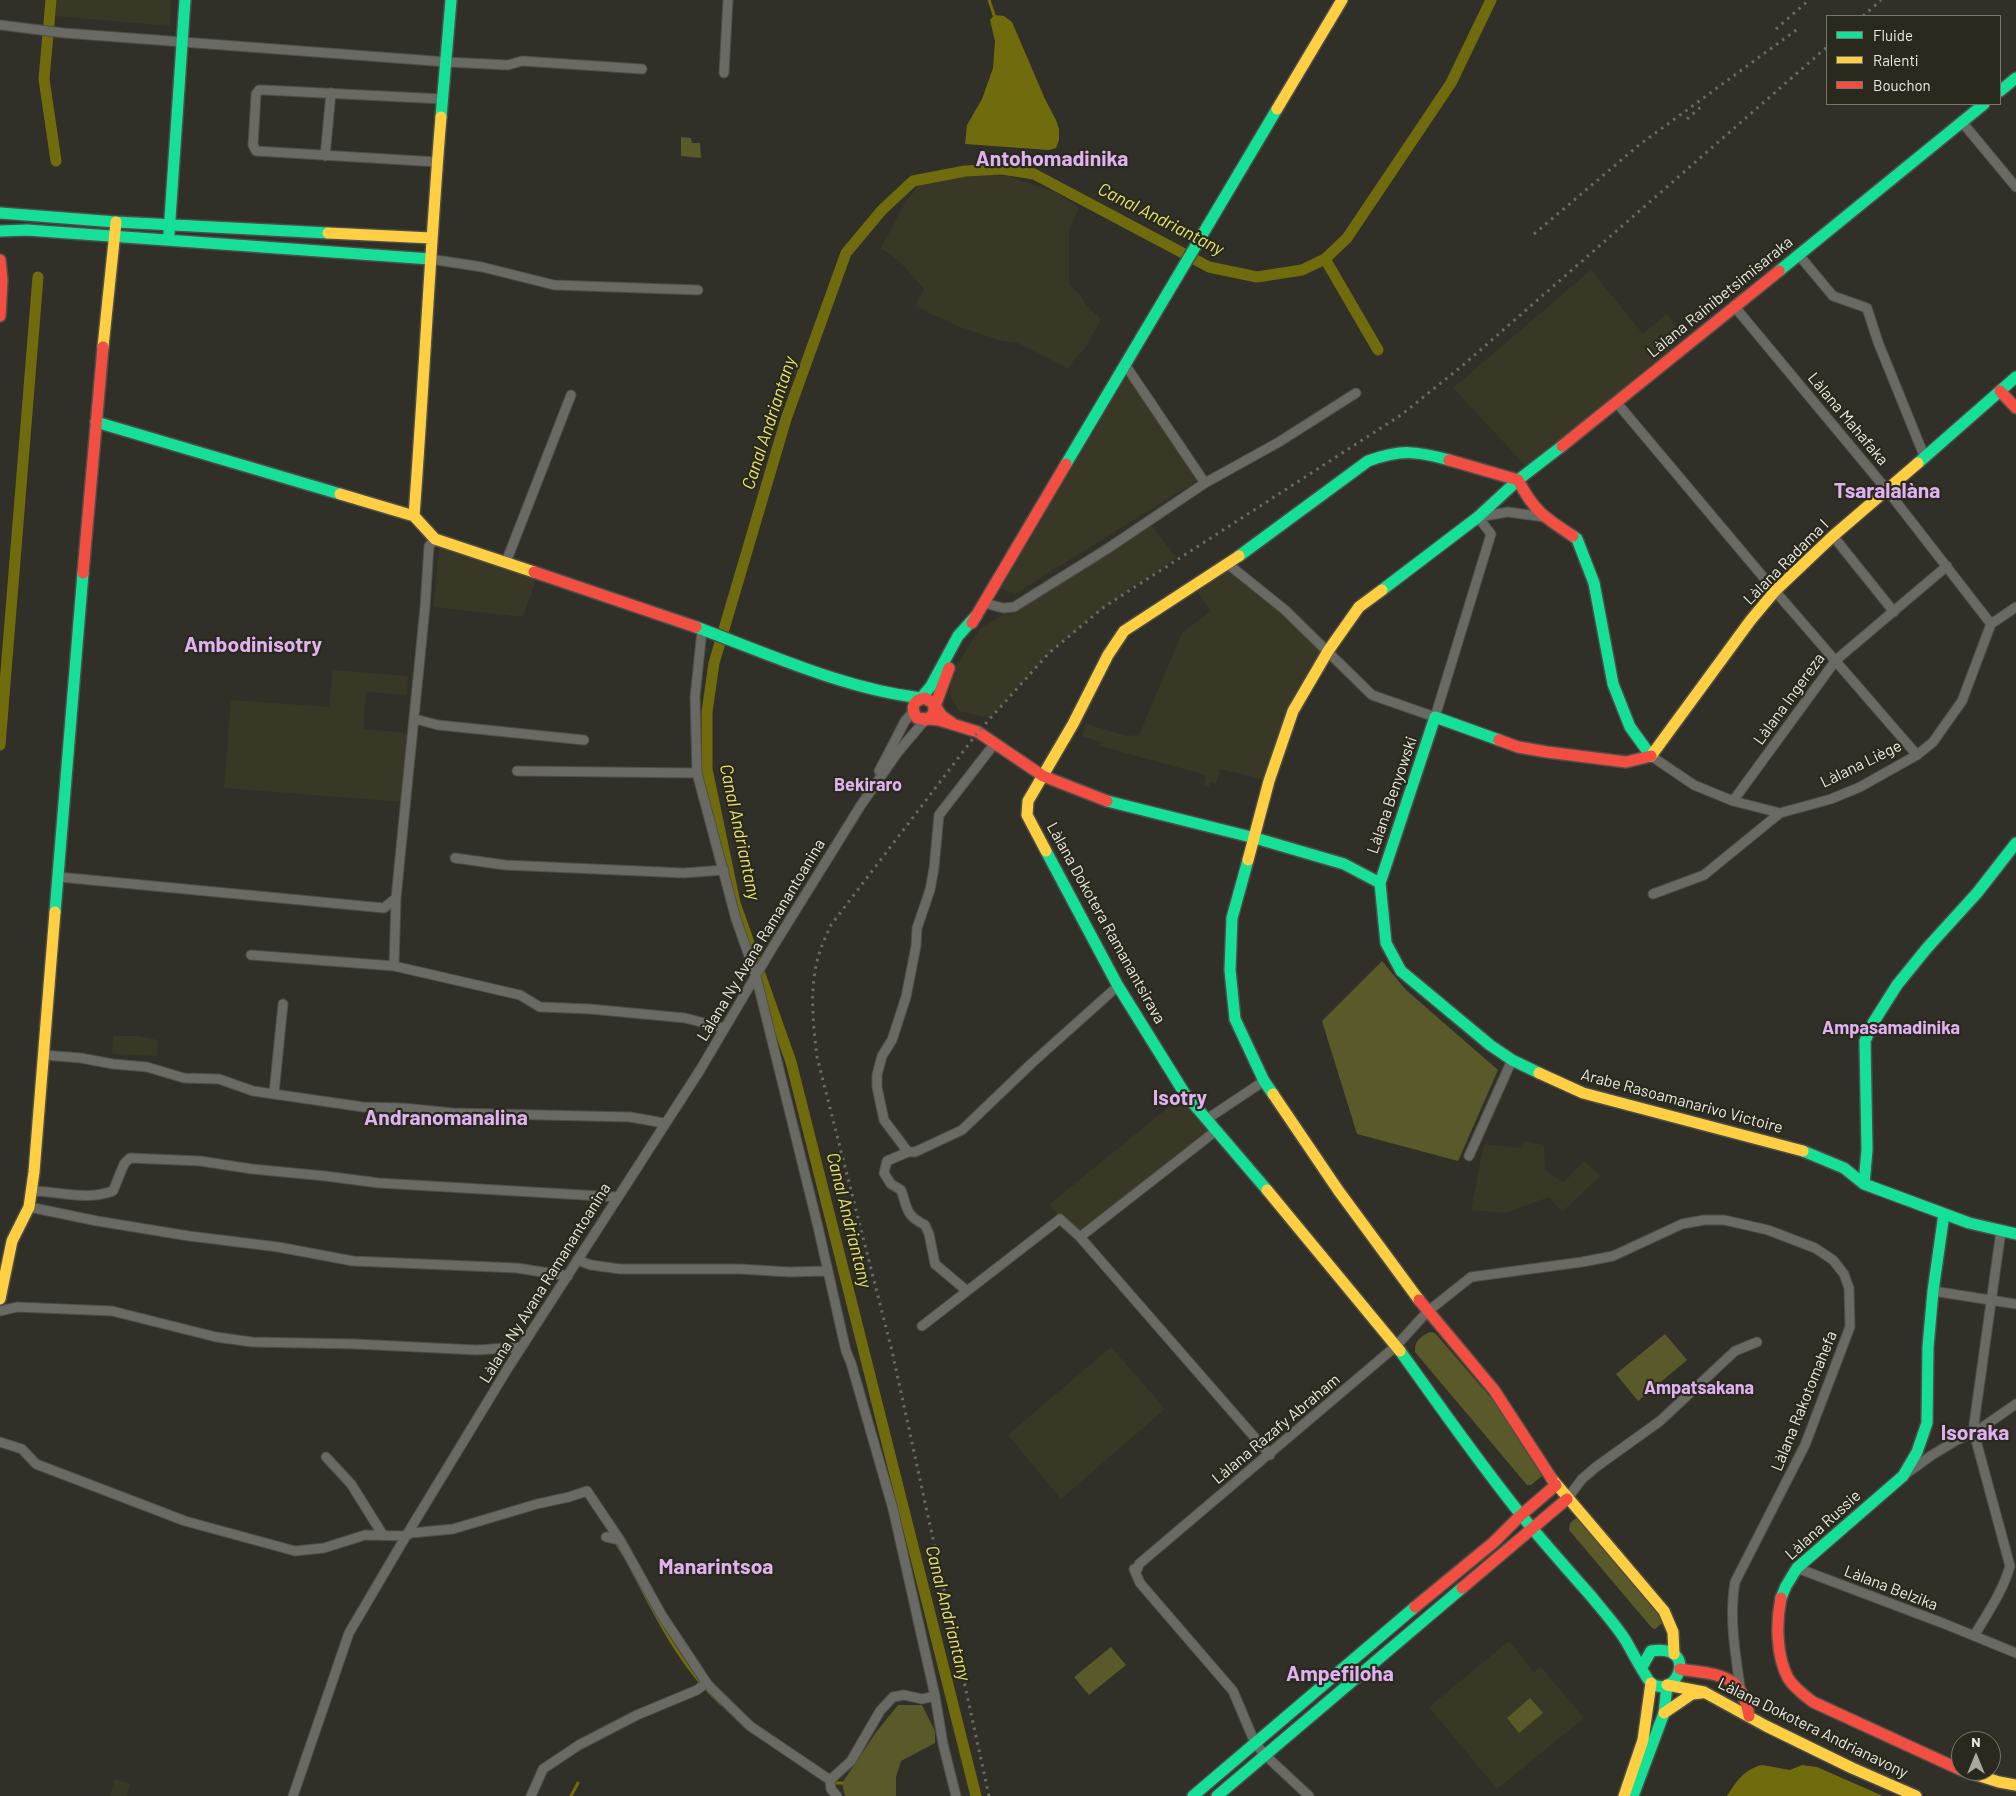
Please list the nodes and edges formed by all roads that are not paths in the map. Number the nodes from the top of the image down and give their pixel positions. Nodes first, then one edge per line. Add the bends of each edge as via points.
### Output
1 (185, 0) edge
2 (451, 0) edge
3 (728, 0) edge
4 (1342, 0) edge
5 (0, 25) edge
6 (182, 42) junction
7 (447, 62) junction
8 (642, 69) dead end
9 (724, 73) dead end
10 (2016, 78) edge
11 (2001, 90) edge
12 (331, 94) junction
13 (443, 99) junction
14 (1983, 105) edge
15 (1962, 122) junction
16 (326, 156) junction
17 (438, 162) junction
18 (2016, 187) edge
19 (0, 213) edge
20 (116, 222) junction
21 (170, 226) junction
22 (0, 231) edge
23 (114, 236) junction
24 (431, 238) junction
25 (169, 241) junction
26 (1798, 254) junction
27 (430, 259) junction
28 (0, 260) edge
29 (698, 290) dead end
30 (1734, 306) junction
31 (0, 316) edge
32 (1126, 366) junction
33 (2016, 377) edge
34 (2000, 391) junction
35 (1356, 393) dead end
36 (571, 395) dead end
37 (1616, 403) junction
38 (2016, 408) edge
39 (96, 422) junction
40 (1925, 458) junction
41 (1518, 480) junction
42 (1205, 483) junction
43 (1887, 490) junction
44 (414, 516) junction
45 (1478, 517) junction
46 (1544, 517) junction
47 (1833, 536) junction
48 (435, 539) junction
49 (506, 562) junction
50 (1228, 564) junction
51 (1947, 566) junction
52 (1776, 591) junction
53 (984, 603) junction
54 (2016, 607) edge
55 (1894, 612) junction
56 (976, 616) junction
57 (1991, 624) junction
58 (702, 630) junction
59 (1328, 651) junction
60 (1836, 660) junction
61 (896, 695) junction
62 (921, 698) junction
63 (935, 706) junction
64 (913, 712) junction
65 (1436, 717) junction
66 (415, 719) junction
67 (925, 720) junction
68 (952, 723) junction
69 (584, 740) dead end
70 (995, 743) junction
71 (1917, 755) junction
72 (1651, 756) junction
73 (516, 771) dead end
74 (697, 774) junction
75 (1044, 776) junction
76 (1733, 801) junction
77 (861, 804) junction
78 (1780, 813) junction
79 (1255, 838) junction
80 (2016, 842) edge
81 (455, 858) dead end
82 (724, 870) junction
83 (59, 877) junction
84 (1380, 883) junction
85 (1653, 894) dead end
86 (396, 898) junction
87 (251, 955) dead end
88 (394, 966) junction
89 (756, 976) junction
90 (1118, 986) junction
91 (283, 1004) dead end
92 (724, 1028) junction
93 (44, 1055) junction
94 (1512, 1060) junction
95 (1264, 1081) junction
96 (274, 1093) junction
97 (1207, 1119) junction
98 (664, 1123) junction
99 (1217, 1130) junction
100 (908, 1152) junction
101 (1469, 1156) dead end
102 (1864, 1184) junction
103 (31, 1191) junction
104 (617, 1196) junction
105 (29, 1207) junction
106 (1944, 1214) junction
107 (2001, 1231) junction
108 (2016, 1234) edge
109 (1080, 1237) junction
110 (0, 1238) edge
111 (12, 1241) junction
112 (0, 1243) edge
113 (9, 1256) junction
114 (578, 1260) junction
115 (828, 1271) junction
116 (568, 1276) junction
117 (967, 1291) junction
118 (1933, 1291) junction
119 (0, 1299) edge
120 (1991, 1300) junction
121 (2016, 1304) edge
122 (0, 1311) edge
123 (1427, 1312) junction
124 (922, 1326) dead end
125 (1756, 1342) dead end
126 (1396, 1346) junction
127 (521, 1347) junction
128 (2016, 1404) edge
129 (1974, 1433) junction
130 (0, 1442) edge
131 (1270, 1454) junction
132 (326, 1457) dead end
133 (1903, 1476) junction
134 (1556, 1485) junction
135 (1567, 1499) junction
136 (1521, 1515) junction
137 (1533, 1530) junction
138 (383, 1535) junction
139 (406, 1536) junction
140 (606, 1537) dead end
141 (620, 1540) junction
142 (1797, 1568) junction
143 (1974, 1636) junction
144 (2016, 1653) edge
145 (1674, 1654) junction
146 (1736, 1662) junction
147 (1642, 1667) junction
148 (1680, 1669) junction
149 (1726, 1678) junction
150 (706, 1683) junction
151 (1651, 1683) junction
152 (1667, 1685) junction
153 (1740, 1686) junction
154 (1704, 1692) junction
155 (935, 1696) junction
156 (1664, 1713) junction
157 (1749, 1716) junction
158 (1255, 1743) junction
159 (1265, 1755) junction
160 (1951, 1765) edge
161 (1996, 1781) edge
162 (2016, 1785) edge
163 (833, 1788) edge
164 (293, 1796) edge
165 (531, 1796) edge
166 (956, 1796) edge
167 (1193, 1796) edge
168 (1217, 1796) edge
169 (1309, 1796) edge
170 (1624, 1796) edge
171 (1633, 1796) edge
172 (1916, 1796) edge

1 - 6 street
2 - 7 street
3 - 9 street
4 - 32 street
5 - 6 street
6 - 7 street
6 - 21 street
7 - 8 street via 508,65 522,61
7 - 13 street
10 - 11 street
12 - 13 street
12 - 16 street
12 - 16 street via 259,90 256,94 254,150
13 - 17 street
14 - 15 street, Làlana Rainibetsimisaraka
15 - 18 street
15 - 26 street, Làlana Rainibetsimisaraka
16 - 17 street
17 - 24 street
19 - 20 street
20 - 21 street
20 - 23 street
21 - 24 street
21 - 25 street
22 - 23 street
23 - 25 street
23 - 39 street
24 - 27 street
25 - 27 street
26 - 30 street, Làlana Rainibetsimisaraka
26 - 40 street via 1833,296 1867,308
27 - 29 street via 482,267 554,285
27 - 44 street
28 - 31 street
30 - 37 street, Làlana Rainibetsimisaraka
30 - 43 street, Làlana Mahafaka
32 - 42 street
32 - 53 street
33 - 34 street, Làlana Radama I
34 - 38 street
34 - 40 street, Làlana Radama I
35 - 42 street via 1279,442
36 - 49 street
37 - 41 street, Làlana Rainibetsimisaraka
37 - 52 street
39 - 44 street
39 - 83 street
40 - 43 street, Làlana Radama I
41 - 45 street, Làlana Rainibetsimisaraka
41 - 46 street via 1529,501
41 - 50 street, Làlana Dokotera Ramanantsirava via 1420,452 1390,453 1368,461
42 - 53 street via 1014,607
43 - 47 street, Làlana Radama I
43 - 51 street, Làlana Mahafaka
44 - 48 street
45 - 46 street via 1508,512
45 - 59 street, Làlana Rainibetsimisaraka via 1360,607
45 - 65 street via 1491,534
46 - 72 street via 1577,539 1594,583 1613,684 1630,727
47 - 52 street, Làlana Radama I
47 - 55 street
48 - 49 street
48 - 66 street via 429,546
49 - 58 street
50 - 59 street via 1285,610
50 - 75 street, Làlana Dokotera Ramanantsirava via 1124,631
51 - 55 street, Làlana Ingereza
51 - 57 street, Làlana Mahafaka
52 - 60 street
52 - 72 street, Làlana Radama I via 1750,621
53 - 56 street
54 - 57 street
55 - 60 street, Làlana Ingereza
56 - 62 street via 958,636
56 - 63 street via 951,663
57 - 71 street, Làlana Liège via 1962,701 1933,742
58 - 61 street via 829,676
58 - 74 street via 695,697
59 - 65 street via 1372,694
59 - 79 street, Làlana Rainibetsimisaraka via 1293,711 1269,782
60 - 71 street
60 - 76 street, Làlana Ingereza
61 - 62 street
61 - 64 street
62 - 63 street via 931,700
62 - 64 street via 913,705
63 - 67 street via 932,717
63 - 68 street
64 - 67 street via 917,718
64 - 77 street
65 - 72 street via 1518,747 1626,762
65 - 84 street, Làlana Benyowski
66 - 69 street via 438,725
66 - 86 street
67 - 68 street
67 - 77 street
68 - 70 street via 978,732
70 - 75 street
70 - 100 street via 939,815 934,868 917,928 906,997 877,1075 884,1120
71 - 78 street, Làlana Liège via 1860,787
72 - 76 street via 1694,785
73 - 74 street
74 - 82 street
75 - 79 street via 1103,800
75 - 90 street, Làlana Dokotera Ramanantsirava via 1028,801 1027,815
76 - 78 street
77 - 89 street, Làlana Ny Avana Ramanantoanina
78 - 85 street via 1704,875
79 - 84 street via 1344,864
79 - 95 street, Làlana Rainibetsimisaraka via 1232,918 1230,970 1235,1019
80 - 102 street via 1898,986 1869,1030 1865,1040 1867,1150
81 - 82 street via 505,865 684,873
82 - 89 street via 736,919
83 - 86 street via 384,908
83 - 93 street
84 - 94 street, Arabe Rasoamanarivo Victoire via 1386,943 1401,971
86 - 88 street
87 - 88 street
88 - 92 street via 520,996 540,1007 685,1018
89 - 92 street, Làlana Ny Avana Ramanantoanina
89 - 115 street
90 - 97 street, Làlana Dokotera Ramanantsirava via 1185,1094
90 - 100 street via 962,1130 915,1152
91 - 96 street
92 - 98 street, Làlana Ny Avana Ramanantoanina
93 - 96 street via 148,1067 184,1078 219,1079 253,1091
93 - 103 street
94 - 101 street
94 - 102 street, Arabe Rasoamanarivo Victoire via 1583,1093 1800,1150 1844,1168
95 - 97 street
95 - 123 street, Làlana Rainibetsimisaraka
96 - 98 street via 363,1107 453,1113 630,1117
97 - 99 street, Làlana Dokotera Ramanantsirava
98 - 104 street, Làlana Ny Avana Ramanantoanina
99 - 109 street
99 - 126 street, Làlana Dokotera Ramanantsirava
100 - 117 street via 887,1161 884,1173 891,1184 901,1190 908,1213 925,1225 930,1234 935,1264
102 - 106 street, Arabe Rasoamanarivo Victoire
103 - 104 street via 86,1196 105,1194 113,1191 124,1164 130,1158 200,1161 379,1183
103 - 105 street
104 - 114 street, Làlana Ny Avana Ramanantoanina
105 - 111 street
105 - 116 street via 97,1221 353,1261 517,1268
106 - 107 street, Arabe Rasoamanarivo Victoire
106 - 118 street, Làlana Russie
107 - 108 street, Arabe Rasoamanarivo Victoire
107 - 120 street
109 - 117 street via 1060,1219
109 - 131 street
110 - 111 street
111 - 113 street
112 - 113 street via 6,1244
113 - 119 street
114 - 115 street via 620,1269
114 - 116 street, Làlana Ny Avana Ramanantoanina
115 - 155 street via 846,1351 893,1508
116 - 127 street, Làlana Ny Avana Ramanantoanina
117 - 124 street
118 - 120 street
118 - 133 street, Làlana Russie via 1927,1423 1918,1452
120 - 121 street
120 - 129 street
122 - 127 street via 17,1307 112,1311 216,1337 252,1342 469,1349
123 - 126 street, Làlana Razafy Abraham
123 - 134 street, Làlana Rainibetsimisaraka via 1494,1390
123 - 146 street, Làlana Rakotomahefa via 1471,1277 1613,1256 1682,1224 1704,1220 1724,1220 1768,1230 1815,1248 1833,1260 1844,1274 1849,1288 1850,1327 1805,1445 1735,1582 1732,1599
125 - 135 street via 1735,1351 1660,1421 1582,1479
126 - 131 street, Làlana Razafy Abraham
126 - 136 street, Làlana Dokotera Ramanantsirava
127 - 139 street, Làlana Ny Avana Ramanantoanina
128 - 129 street
129 - 133 street via 1932,1454
129 - 143 street via 2010,1566 1992,1607
130 - 138 street via 22,1449 36,1464 185,1521 277,1547 295,1551 324,1548 365,1536
131 - 158 street, Làlana Razafy Abraham via 1139,1564 1137,1570 1134,1569 1140,1583 1233,1692
132 - 138 street via 351,1484
133 - 142 street, Làlana Russie
134 - 135 street, Làlana Rainibetsimisaraka
134 - 136 street
135 - 137 street
135 - 145 street, Làlana Rainibetsimisaraka via 1664,1611 1673,1632
136 - 137 street, Làlana Dokotera Ramanantsirava
136 - 158 street via 1494,1542
137 - 147 street, Làlana Dokotera Ramanantsirava via 1620,1631
137 - 159 street
138 - 139 street
139 - 141 street via 452,1529 587,1491
139 - 164 street, Làlana Ny Avana Ramanantoanina via 349,1633
140 - 141 street
141 - 150 street via 656,1614
142 - 143 street, Làlana Belzika
142 - 160 street, Làlana Russie via 1783,1593 1779,1652 1787,1676 1796,1688 1813,1702
143 - 144 street, Làlana Belzika
145 - 147 street via 1664,1648 1652,1651
145 - 148 street
146 - 149 street
146 - 153 street, Làlana Rakotomahefa
147 - 151 street via 1644,1676
148 - 149 street
148 - 152 street via 1678,1677
149 - 153 street
150 - 163 street via 750,1726
150 - 165 street via 579,1745 542,1769
151 - 152 street
151 - 170 street via 1643,1740
152 - 154 street, Làlana Dokotera Andrianavony
152 - 156 street
153 - 157 street via 1749,1704
154 - 156 street via 1692,1694
154 - 157 street, Làlana Dokotera Andrianavony
155 - 163 street via 922,1699 904,1695 894,1697 880,1711
155 - 166 street
156 - 171 street
157 - 172 street, Làlana Dokotera Andrianavony
158 - 159 street
158 - 167 street
159 - 168 street
159 - 169 street
161 - 162 street, Làlana Russie

